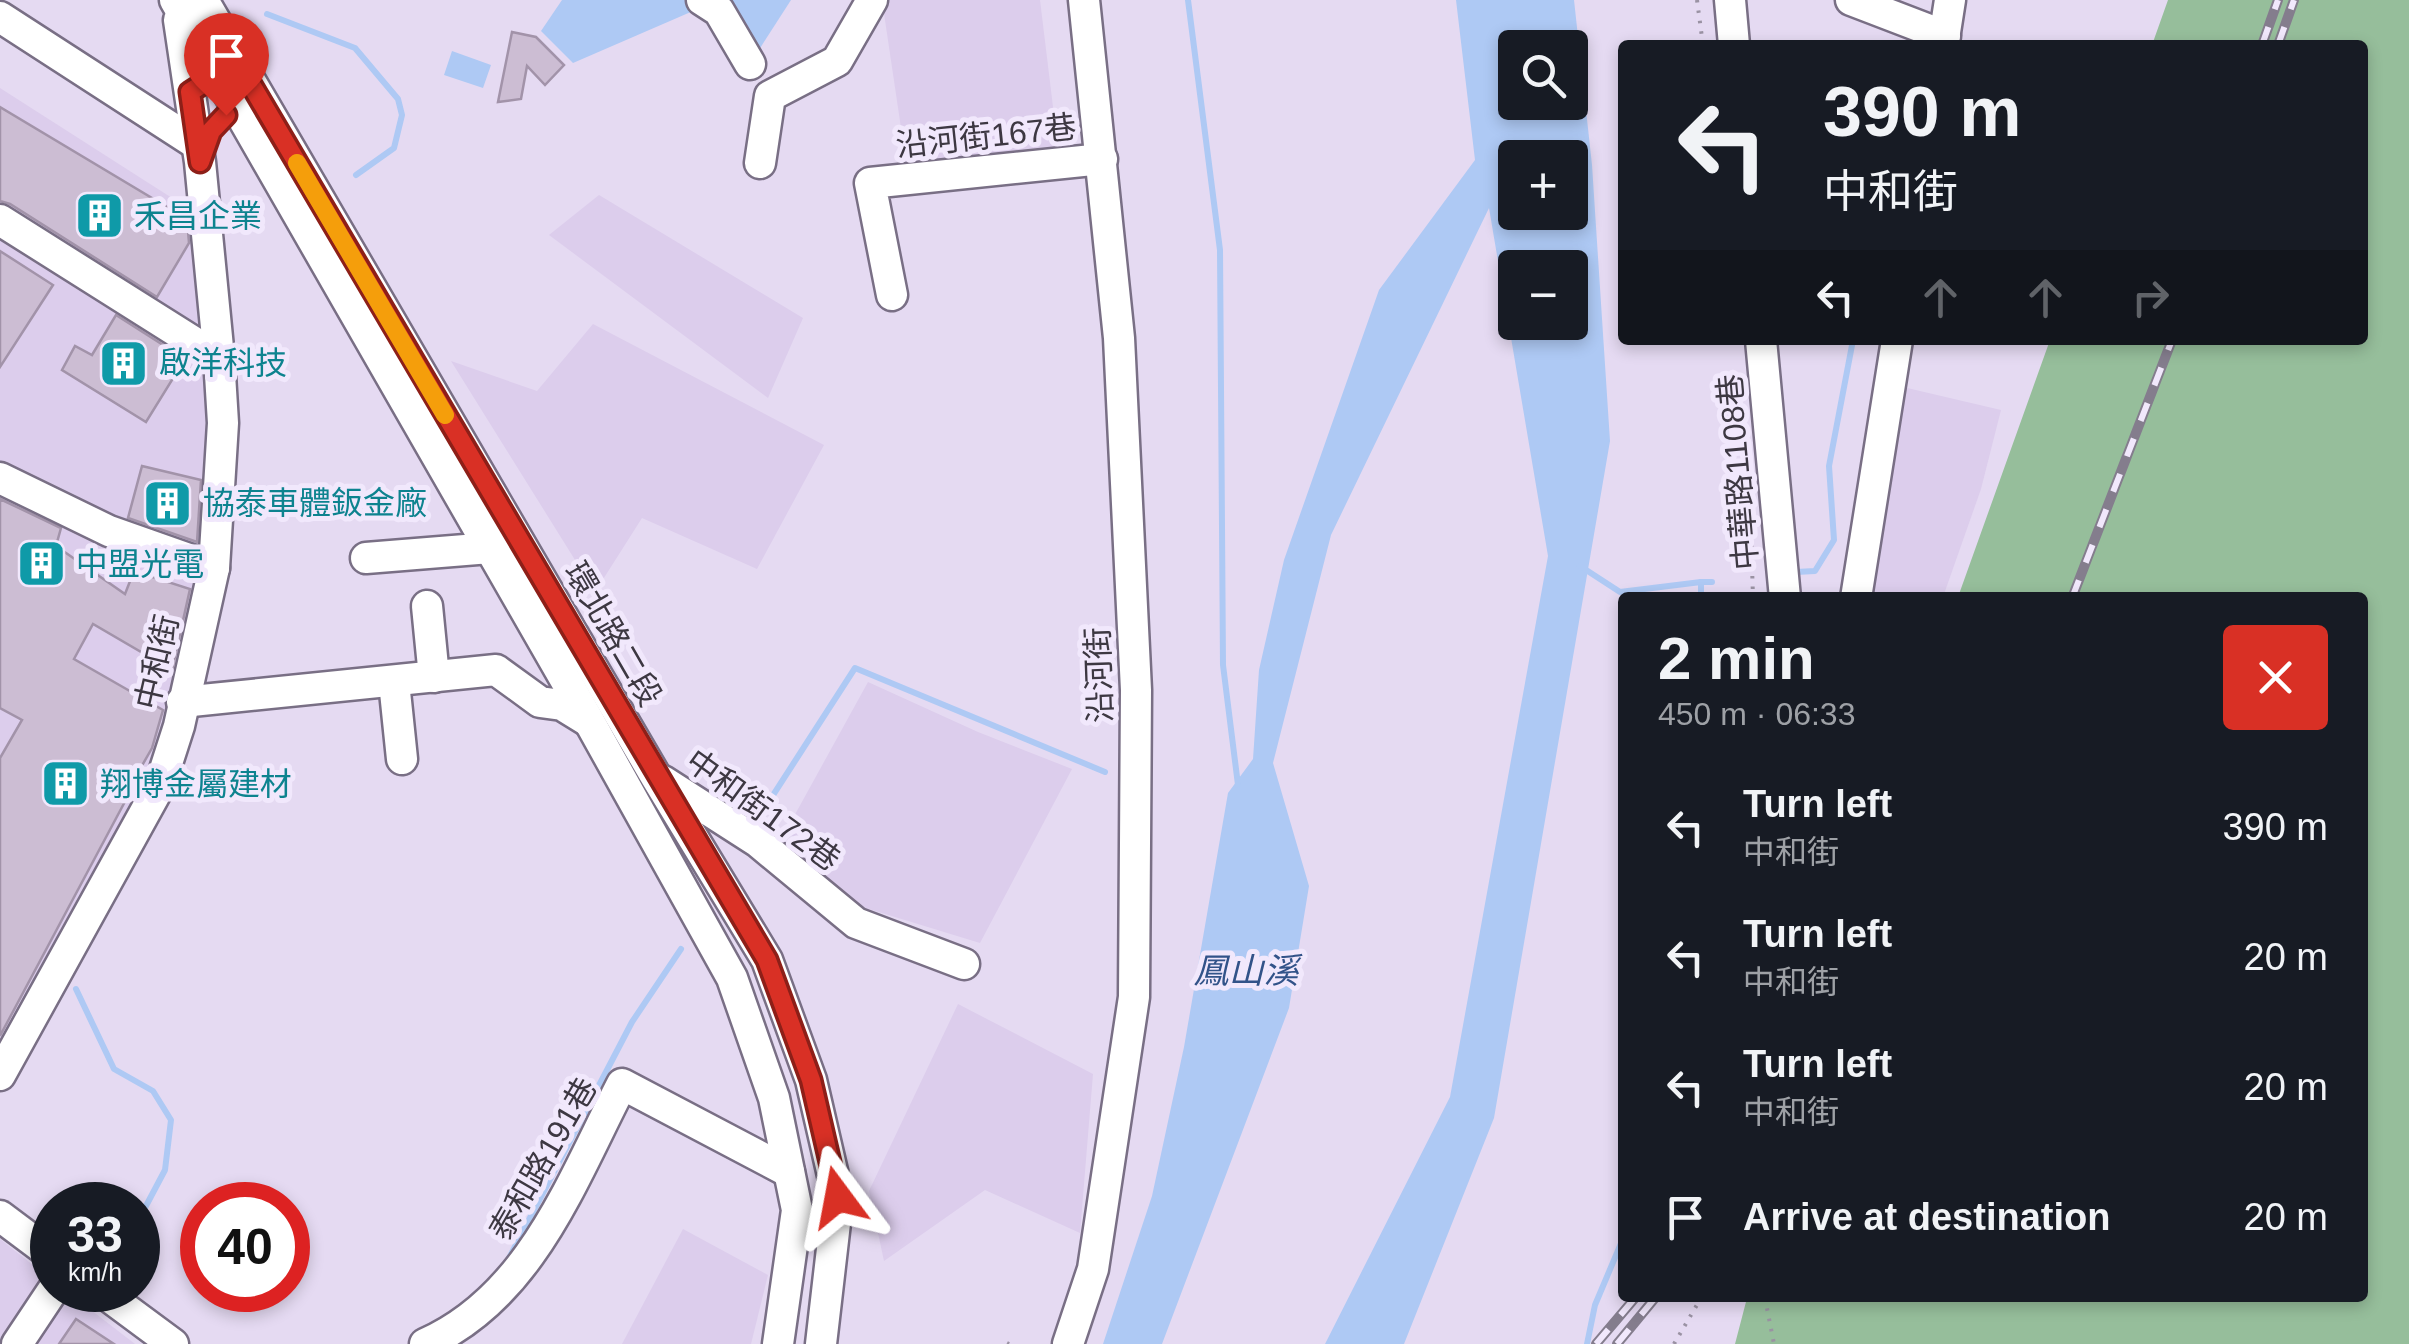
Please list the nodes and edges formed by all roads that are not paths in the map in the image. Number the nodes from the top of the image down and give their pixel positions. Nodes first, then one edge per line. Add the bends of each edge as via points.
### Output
1 (702, 0) edge
2 (872, 0) edge
3 (1084, 0) edge
4 (1730, 0) edge
5 (1851, 0) edge
6 (1950, 0) edge
7 (185, 1) edge
8 (0, 17) edge
9 (1734, 40) edge
10 (1944, 40) edge
11 (750, 64) dead end
12 (232, 75) junction
13 (190, 92) junction
14 (236, 108) junction
15 (199, 153) junction
16 (1102, 159) junction
17 (760, 163) dead end
18 (0, 220) edge
19 (892, 295) dead end
20 (1761, 345) edge
21 (1896, 345) edge
22 (219, 358) junction
23 (0, 478) edge
24 (490, 548) junction
25 (366, 558) dead end
26 (214, 568) junction
27 (1783, 592) edge
28 (1857, 592) edge
29 (427, 606) dead end
30 (434, 678) junction
31 (394, 682) junction
32 (182, 702) junction
33 (589, 721) junction
34 (402, 759) dead end
35 (656, 777) junction
36 (964, 964) dead end
37 (0, 1075) edge
38 (789, 1172) junction
39 (0, 1216) edge
40 (30, 1238) edge
41 (38, 1312) edge
42 (130, 1312) edge
43 (17, 1344) edge
44 (173, 1344) edge
45 (425, 1344) edge
46 (778, 1344) edge
47 (821, 1344) edge
48 (1068, 1344) edge

1 - 11 street via 718,11
2 - 17 street via 838,61 770,96
3 - 16 street, 沿河街
4 - 9 street
5 - 10 street
6 - 10 street
7 - 12 street, 環北路二段
7 - 13 street, 中和街
8 - 15 street
12 - 13 street
12 - 14 street
12 - 35 street, 環北路二段
13 - 15 street, 中和街
14 - 15 street
14 - 24 street, 環北路二段
15 - 22 street, 中和街
16 - 19 street, 沿河街167巷 via 870,184
16 - 48 street, 沿河街 via 1120,338 1136,690 1134,997 1092,1270
18 - 22 street
20 - 27 street, 中華路1108巷
21 - 28 street
22 - 26 street, 中和街 via 223,423
23 - 26 street via 108,531
24 - 25 street
24 - 33 street, 環北路二段
26 - 32 street, 中和街
29 - 30 street
30 - 31 street, 中和街172巷
30 - 33 street, 中和街172巷 via 496,670 540,702 562,705
31 - 32 street, 中和街172巷
31 - 34 street
32 - 37 street, 中和街 via 160,785
33 - 35 street, 中和街172巷
33 - 38 street, 環北路二段 via 732,978 774,1098
35 - 36 street, 中和街172巷 via 758,842 856,923
35 - 47 street, 環北路二段 via 767,960 811,1080 838,1197
38 - 45 street, 泰和路191巷 via 622,1084 536,1249 506,1286 448,1334
38 - 46 street, 環北路二段 via 797,1210
39 - 40 street
41 - 43 street
42 - 44 street

